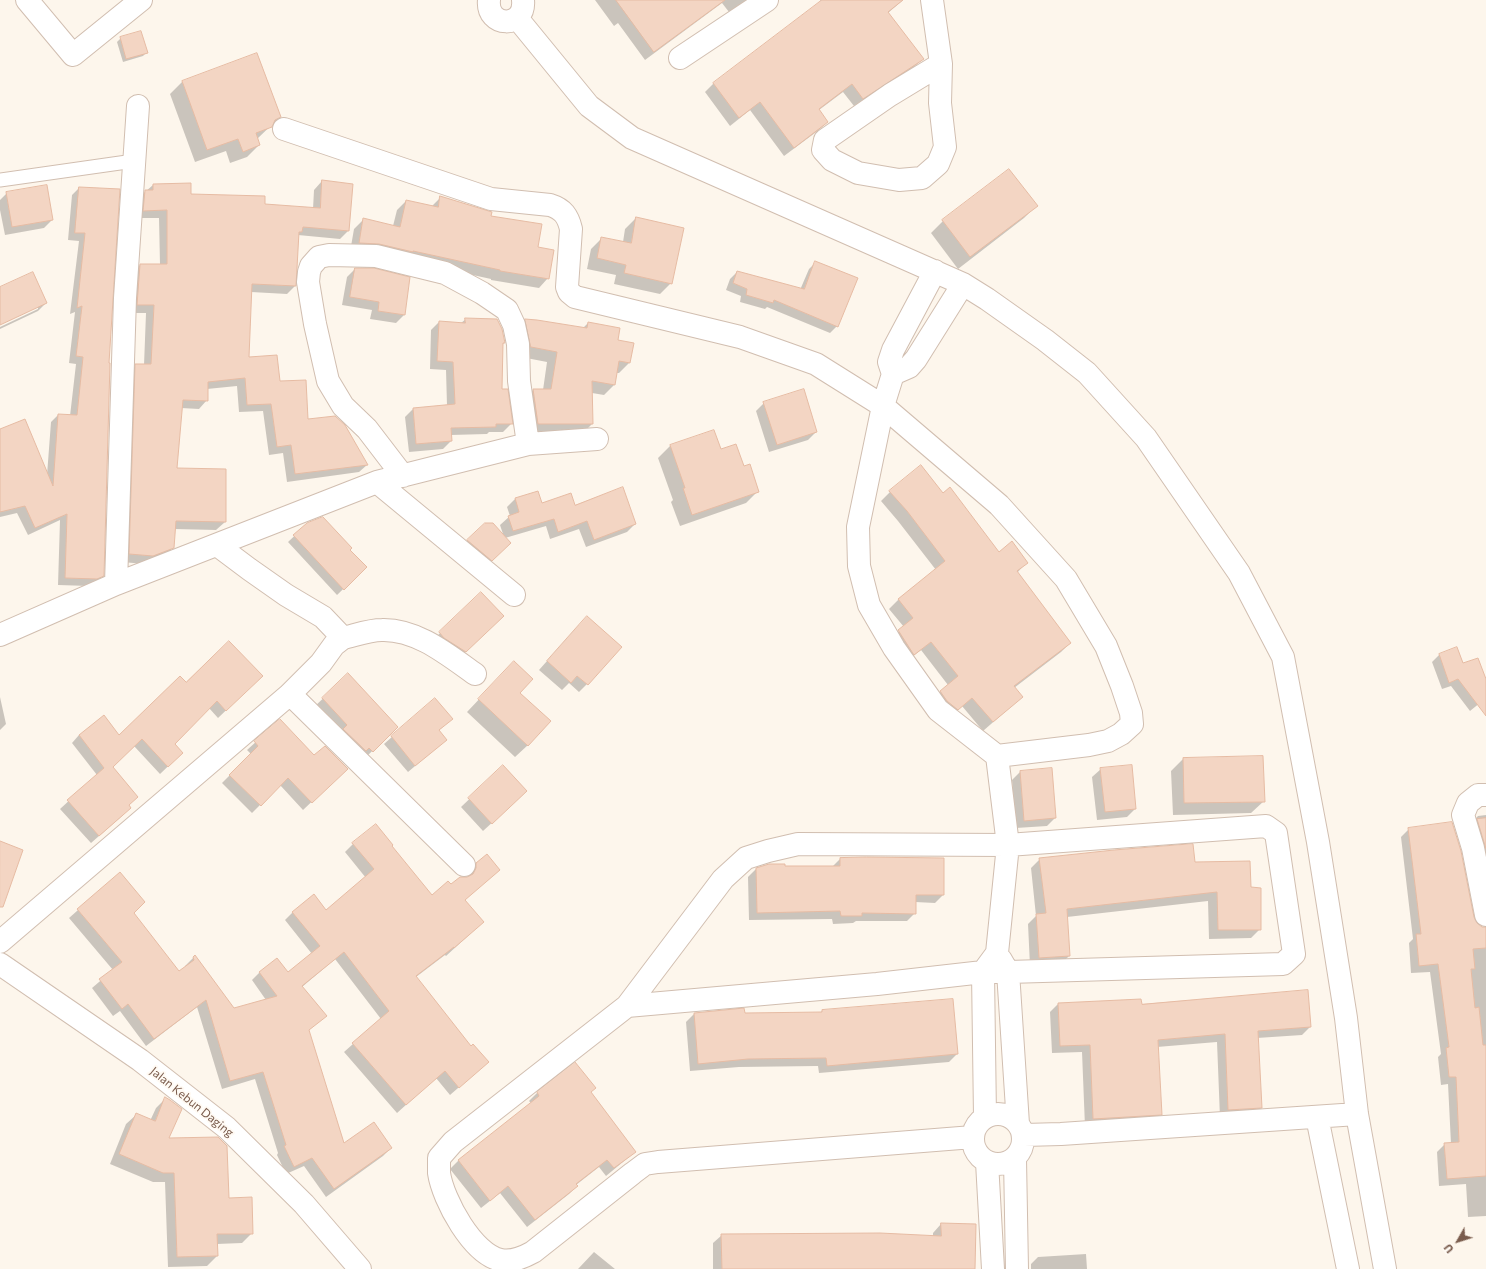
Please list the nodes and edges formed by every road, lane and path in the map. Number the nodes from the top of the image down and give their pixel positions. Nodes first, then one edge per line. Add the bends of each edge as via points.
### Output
1 (27, 0) edge
2 (141, 0) edge
3 (489, 0) edge
4 (767, 0) edge
5 (932, 0) edge
6 (520, 9) edge
7 (680, 58) dead end
8 (941, 64) junction
9 (138, 106) dead end
10 (284, 129) dead end
11 (134, 161) junction
12 (0, 180) edge
13 (935, 271) junction
14 (963, 284) junction
15 (893, 374) junction
16 (883, 406) junction
17 (596, 439) dead end
18 (528, 444) junction
19 (402, 476) junction
20 (377, 482) junction
21 (217, 545) junction
22 (116, 584) junction
23 (514, 595) dead end
24 (0, 634) edge
25 (343, 638) junction
26 (475, 674) dead end
27 (290, 694) junction
28 (996, 756) junction
29 (1486, 795) edge
30 (1008, 845) junction
31 (464, 865) dead end
32 (1486, 915) edge
33 (0, 942) edge
34 (997, 953) junction
35 (0, 964) edge
36 (983, 972) junction
37 (1008, 972) junction
38 (628, 1006) junction
39 (1357, 1114) junction
40 (985, 1117) junction
41 (1317, 1117) junction
42 (1021, 1129) junction
43 (972, 1137) junction
44 (1015, 1159) junction
45 (987, 1162) junction
46 (360, 1269) edge
47 (993, 1269) edge
48 (1018, 1269) edge
49 (1348, 1269) edge
50 (1385, 1269) edge

1 - 2 street via 73,55
3 - 6 street via 491,13 500,21 512,21
4 - 7 street
5 - 8 street
6 - 13 street via 589,106 632,138
8 - 8 street via 940,103 945,147 938,164 922,178 899,180 858,173 832,160 823,150 825,140 890,95
9 - 11 street
10 - 16 street via 491,199 558,208 566,217 571,229 567,287 575,297 747,339 816,364
11 - 12 lane
11 - 22 street via 125,298
13 - 14 street
13 - 15 street via 893,350 889,362
14 - 15 street via 916,359 909,366
14 - 39 street via 1045,340 1087,373 1146,438 1239,573 1283,657 1319,850 1346,1018
15 - 16 street
16 - 28 street via 858,527 858,566 869,605 894,648 938,710
16 - 28 street via 999,505 1066,578 1106,646 1131,713 1132,724 1108,741
17 - 18 street
18 - 19 street
18 - 19 street via 519,381 518,344 514,325 507,310 445,273 376,256 319,257 311,266 308,282 328,381 343,406 385,451
19 - 20 street
20 - 21 street
20 - 23 street
21 - 22 street
21 - 25 street via 286,595 323,617
22 - 24 street
25 - 26 street via 382,630 401,632 438,648
25 - 27 street
27 - 31 street
27 - 33 street
28 - 30 street
29 - 32 street via 1478,795 1468,803 1463,816
30 - 34 street
30 - 37 street via 1266,826 1276,833 1294,954 1283,964
30 - 38 street via 798,844 746,858 723,879
34 - 36 street
34 - 37 street
35 - 46 street, Jalan Kebun Daging via 140,1060 227,1128 304,1204
36 - 37 street
36 - 38 street
36 - 40 street
37 - 42 street
38 - 43 street via 453,1142 439,1158 439,1173 443,1187 458,1220 483,1252 502,1260 520,1258 534,1252 645,1164
39 - 41 street
39 - 50 street
40 - 42 street via 1000,1114 1009,1116
40 - 43 street via 975,1128
41 - 42 street via 1061,1134
41 - 49 street
42 - 44 street via 1021,1150
43 - 45 street via 979,1156
44 - 45 street via 1007,1163
44 - 48 street
45 - 47 street

